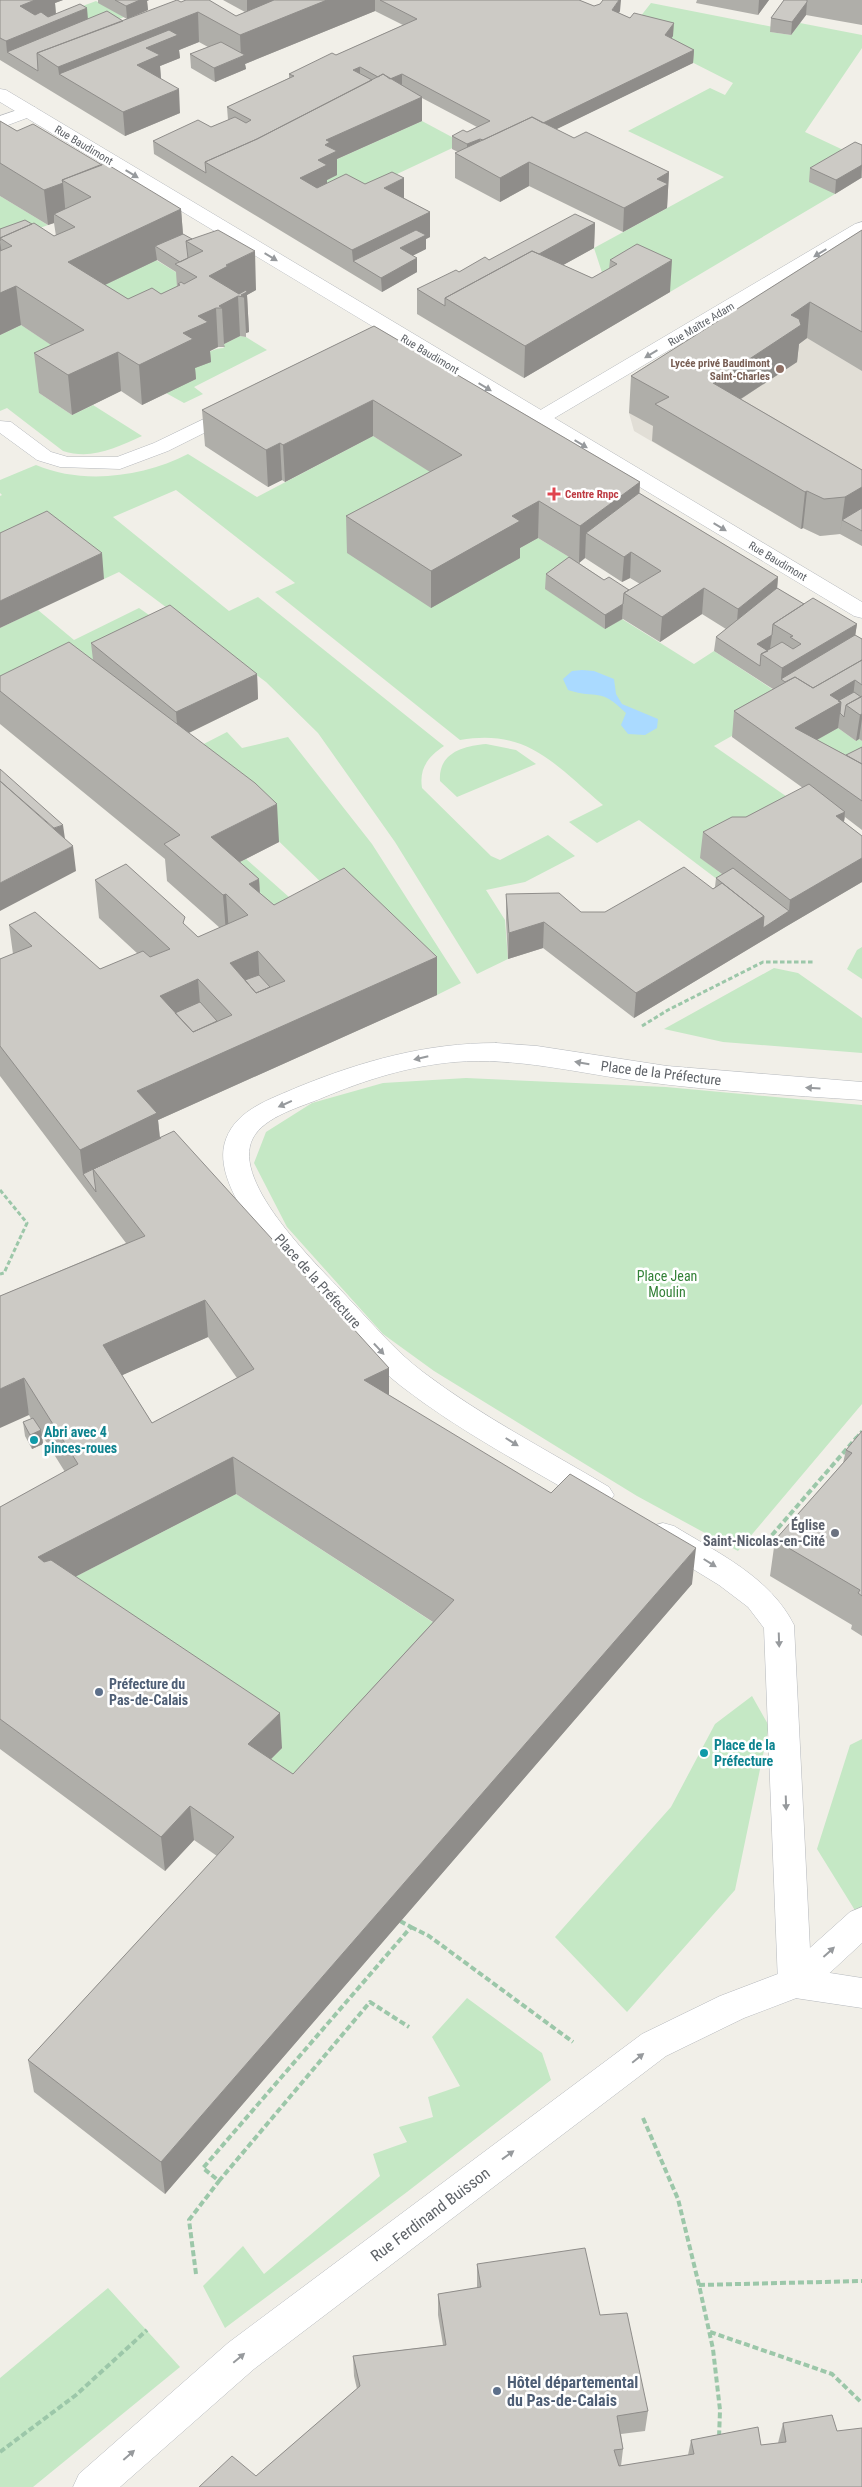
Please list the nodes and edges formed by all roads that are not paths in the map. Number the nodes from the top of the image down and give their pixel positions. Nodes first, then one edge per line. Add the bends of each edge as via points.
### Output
1 (0, 94) edge
2 (29, 111) junction
3 (0, 122) edge
4 (862, 228) edge
5 (395, 332) junction
6 (377, 342) edge
7 (258, 399) edge
8 (539, 419) junction
9 (4, 426) dead end
10 (862, 611) edge
11 (862, 1091) edge
12 (862, 1922) edge
13 (795, 1983) junction
14 (862, 1993) edge
15 (92, 2487) edge

1 - 2 street, Rue Baudimont
2 - 3 street
2 -> 5 street, Rue Baudimont
4 -> 8 street, Rue Maître Adam
5 - 6 street
5 -> 8 street, Rue Baudimont
7 - 9 street via 161,447 120,463 67,463 44,456
8 -> 10 street, Rue Baudimont
11 -> 13 street, Place de la Préfecture via 683,1078 527,1054 475,1052 430,1056 330,1085 254,1120 244,1129 237,1144 236,1157 248,1193 277,1239 392,1362 423,1387 730,1576 758,1598 779,1625
13 -> 12 street
13 - 14 street
15 -> 13 street, Rue Ferdinand Buisson via 241,2356 654,2045 732,2007

